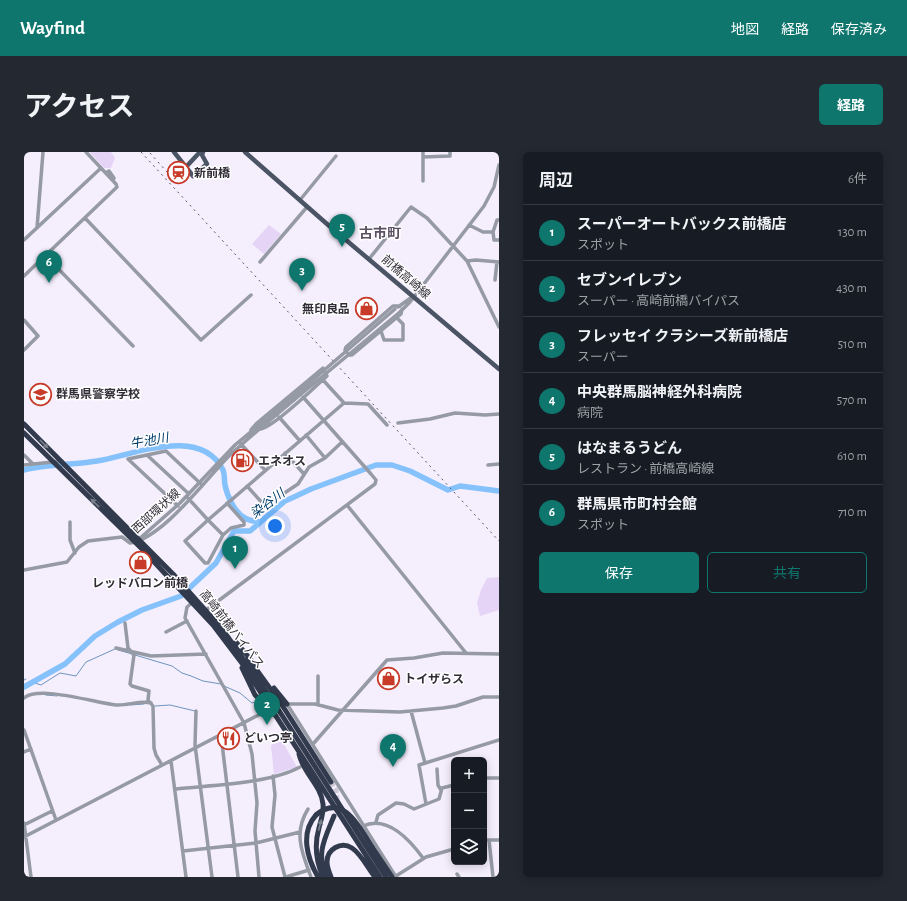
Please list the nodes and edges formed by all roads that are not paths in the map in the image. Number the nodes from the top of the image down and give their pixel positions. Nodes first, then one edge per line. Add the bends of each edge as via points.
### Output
1 (43, 152) edge
2 (86, 152) edge
3 (174, 152) edge
4 (201, 152) edge
5 (245, 152) edge
6 (450, 152) edge
7 (423, 154) edge
8 (336, 156) dead end
9 (499, 165) edge
10 (101, 168) junction
11 (185, 168) junction
12 (423, 181) dead end
13 (300, 200) junction
14 (307, 207) junction
15 (85, 218) junction
16 (499, 220) edge
17 (469, 225) junction
18 (37, 228) junction
19 (493, 232) junction
20 (24, 240) edge
21 (499, 240) edge
22 (454, 245) junction
23 (45, 256) junction
24 (369, 259) junction
25 (468, 261) junction
26 (260, 262) dead end
27 (498, 262) edge
28 (24, 276) edge
29 (495, 280) dead end
30 (251, 294) dead end
31 (414, 297) junction
32 (397, 307) junction
33 (401, 311) junction
34 (397, 318) junction
35 (24, 320) edge
36 (499, 327) edge
37 (381, 331) junction
38 (134, 346) dead end
39 (24, 350) edge
40 (499, 369) edge
41 (323, 380) junction
42 (303, 397) junction
43 (294, 398) junction
44 (344, 403) junction
45 (499, 414) edge
46 (279, 417) junction
47 (323, 421) junction
48 (398, 423) dead end
49 (24, 424) edge
50 (387, 425) dead end
51 (260, 429) junction
52 (251, 432) junction
53 (24, 433) edge
54 (306, 436) junction
55 (300, 441) junction
56 (342, 442) junction
57 (240, 443) junction
58 (285, 453) junction
59 (24, 455) edge
60 (147, 455) junction
61 (325, 458) junction
62 (62, 462) junction
63 (32, 463) junction
64 (54, 463) junction
65 (499, 464) edge
66 (24, 465) edge
67 (488, 465) dead end
68 (265, 470) junction
69 (304, 474) junction
70 (201, 484) junction
71 (247, 486) junction
72 (188, 497) junction
73 (228, 503) junction
74 (346, 505) junction
75 (178, 507) junction
76 (208, 520) junction
77 (70, 522) dead end
78 (223, 535) junction
79 (139, 541) junction
80 (75, 553) junction
81 (24, 570) edge
82 (189, 595) junction
83 (192, 602) junction
84 (206, 610) junction
85 (187, 621) junction
86 (125, 623) dead end
87 (223, 630) junction
88 (166, 632) dead end
89 (116, 648) dead end
90 (133, 653) junction
91 (466, 653) junction
92 (206, 654) junction
93 (499, 654) edge
94 (318, 676) dead end
95 (499, 696) edge
96 (24, 698) edge
97 (151, 703) junction
98 (282, 705) junction
99 (318, 705) junction
100 (269, 706) junction
101 (344, 709) junction
102 (196, 711) dead end
103 (411, 711) junction
104 (244, 723) junction
105 (24, 730) edge
106 (221, 735) junction
107 (499, 740) edge
108 (313, 744) junction
109 (196, 748) junction
110 (31, 749) junction
111 (298, 750) junction
112 (24, 752) edge
113 (171, 761) junction
114 (425, 763) junction
115 (162, 765) junction
116 (300, 767) dead end
117 (436, 769) dead end
118 (273, 776) junction
119 (487, 778) edge
120 (499, 778) edge
121 (254, 780) junction
122 (331, 782) tunnel mouth
123 (228, 783) junction
124 (202, 786) junction
125 (451, 786) edge
126 (176, 789) junction
127 (440, 790) junction
128 (426, 804) junction
129 (308, 809) dead end
130 (52, 811) junction
131 (334, 816) dead end
132 (56, 820) junction
133 (376, 822) junction
134 (24, 824) edge
135 (363, 826) junction
136 (300, 832) junction
137 (25, 836) edge
138 (275, 839) junction
139 (489, 840) joint
140 (499, 840) edge
141 (256, 842) junction
142 (235, 845) junction
143 (209, 848) junction
144 (451, 850) edge
145 (183, 852) junction
146 (423, 858) junction
147 (308, 870) junction
148 (31, 877) edge
149 (186, 877) edge
150 (212, 877) edge
151 (238, 877) edge
152 (259, 877) edge
153 (286, 877) edge
154 (311, 877) edge
155 (318, 877) edge
156 (322, 877) edge
157 (328, 877) edge
158 (331, 877) edge
159 (375, 877) edge
160 (380, 877) edge
161 (386, 877) edge
162 (395, 877) edge
163 (493, 877) edge

1 - 18 street
2 - 10 street
3 - 11 main road
4 - 11 main road
4 - 11 main road via 207,164 192,176
5 - 13 main road, 前橋高崎線
6 - 7 street via 450,156
7 - 12 street
8 - 13 street
9 - 17 street via 489,197
10 - 15 street via 117,188
10 - 18 street
13 - 14 main road, 前橋高崎線
14 - 24 main road, 前橋高崎線
14 - 26 street
15 - 23 street
15 - 30 street via 201,340
16 - 19 street
17 - 19 street via 483,232
17 - 22 street
18 - 20 street
19 - 21 street via 494,240
22 - 24 street via 427,218 411,207
22 - 25 street
22 - 31 street
23 - 28 street
23 - 38 street
24 - 31 main road, 前橋高崎線
25 - 27 street
25 - 36 street
27 - 29 street
31 - 32 street
31 - 33 street
31 - 40 main road, 前橋高崎線
32 - 37 street via 393,306 345,350 352,355
32 - 43 street, bridge
33 - 34 street
33 - 43 street, bridge
34 - 37 street
34 - 37 street via 403,324 403,340 384,340
35 - 39 street via 38,336
41 - 42 street
41 - 44 street
41 - 52 street via 328,374 322,368 255,424
42 - 46 street
42 - 47 street
43 - 51 street
43 - 52 street
44 - 47 street
44 - 50 street via 368,404
45 - 48 street via 455,413
46 - 51 street via 267,427
46 - 55 street
47 - 54 street
47 - 56 street
49 -> 62 highway, 高崎前橋バイパス
51 - 57 street
52 - 57 street
53 - 64 highway, 高崎前橋バイパス
54 - 55 street
54 - 61 street
55 - 58 street
56 - 61 street
56 - 74 street via 376,480 375,484
57 - 68 street
57 - 70 street, 西部環状線
58 - 68 street
58 - 69 street
59 - 63 street
60 - 70 street via 166,451
60 - 72 street
60 - 75 street via 128,459
61 - 69 street via 309,467
62 - 64 street
62 - 79 highway, 高崎前橋バイパス
63 - 64 street
63 - 66 street
79 -> 64 highway, 高崎前橋バイパス
65 - 67 street
68 - 71 street
69 - 71 street via 298,484 265,506
70 - 72 street, 西部環状線
71 - 73 street
72 - 75 street, 西部環状線
72 - 76 street
73 - 76 street
73 - 78 street via 245,524 232,528
74 - 84 street
74 - 91 street
75 - 79 street, 西部環状線
76 - 78 street
76 - 78 street via 185,541 206,564 212,558
77 - 80 street via 70,540
79 - 80 street via 130,543 122,537 90,540
79 - 82 highway, 高崎前橋バイパス
80 - 81 street via 64,563
82 - 83 highway, 高崎前橋バイパス
82 - 84 highway, 高崎前橋バイパス
83 - 85 street via 186,611
83 - 100 highway, 高崎前橋バイパス via 240,662
84 - 87 highway, 高崎前橋バイパス
85 - 88 street
85 - 92 street
86 - 90 street via 128,648
87 - 98 highway, 高崎前橋バイパス
87 - 98 highway via 233,638
89 - 90 street
90 - 92 street via 151,656
90 - 97 street via 130,684 149,691 148,700
91 - 93 street
91 - 101 street via 431,654 387,660
92 - 104 street
94 - 99 street
95 - 103 street via 482,697 456,706
96 - 97 street via 31,694 48,694 118,705
97 - 115 street via 154,748
98 - 99 street
98 - 100 street
98 - 108 street
98 - 122 highway
98 - 161 highway
99 - 101 street
100 - 104 street
100 - 111 highway, 高崎前橋バイパス
101 - 103 street
101 - 108 street
102 - 109 street
103 - 114 street
104 - 106 street
104 - 121 street via 252,754
105 - 110 street
106 - 109 street
106 - 123 street
107 - 114 street
108 - 135 street
109 - 113 street
109 - 124 street
110 - 112 street
110 - 130 street
156 -> 111 highway via 316,850 323,812 322,799 303,766
111 - 160 highway, 高崎前橋バイパス
113 - 115 street
113 - 126 street
114 - 128 street via 418,766
115 - 132 street
116 - 118 street
117 - 127 street
118 - 121 street
118 - 138 street via 275,795 272,824
119 - 120 street
121 - 123 street
121 - 141 street
123 - 124 street
123 - 142 street
124 - 126 street
124 - 143 street
125 - 127 street
126 - 145 street
127 - 128 street via 440,799
128 - 133 street via 414,809 402,803 394,804 378,814
129 - 136 street
130 - 132 street
130 - 134 street
131 - 157 highway via 321,850 323,867
132 - 137 street
133 - 135 street
133 - 146 street via 398,831
134 - 137 street
135 - 162 street
136 - 138 street
136 - 147 street via 300,848
137 - 148 street
138 - 141 street
138 - 153 street
139 - 140 street
139 - 163 street
141 - 142 street
141 - 152 street
142 - 143 street
142 - 151 street
143 - 145 street
143 - 150 street
144 - 146 street
145 - 149 street
146 - 162 street
147 - 153 street
147 - 154 street
155 - 162 highway, bridge via 309,858 306,842 309,826 316,815 330,808 345,811 354,820
158 - 159 highway via 327,866 328,857 332,849 343,845 357,852

